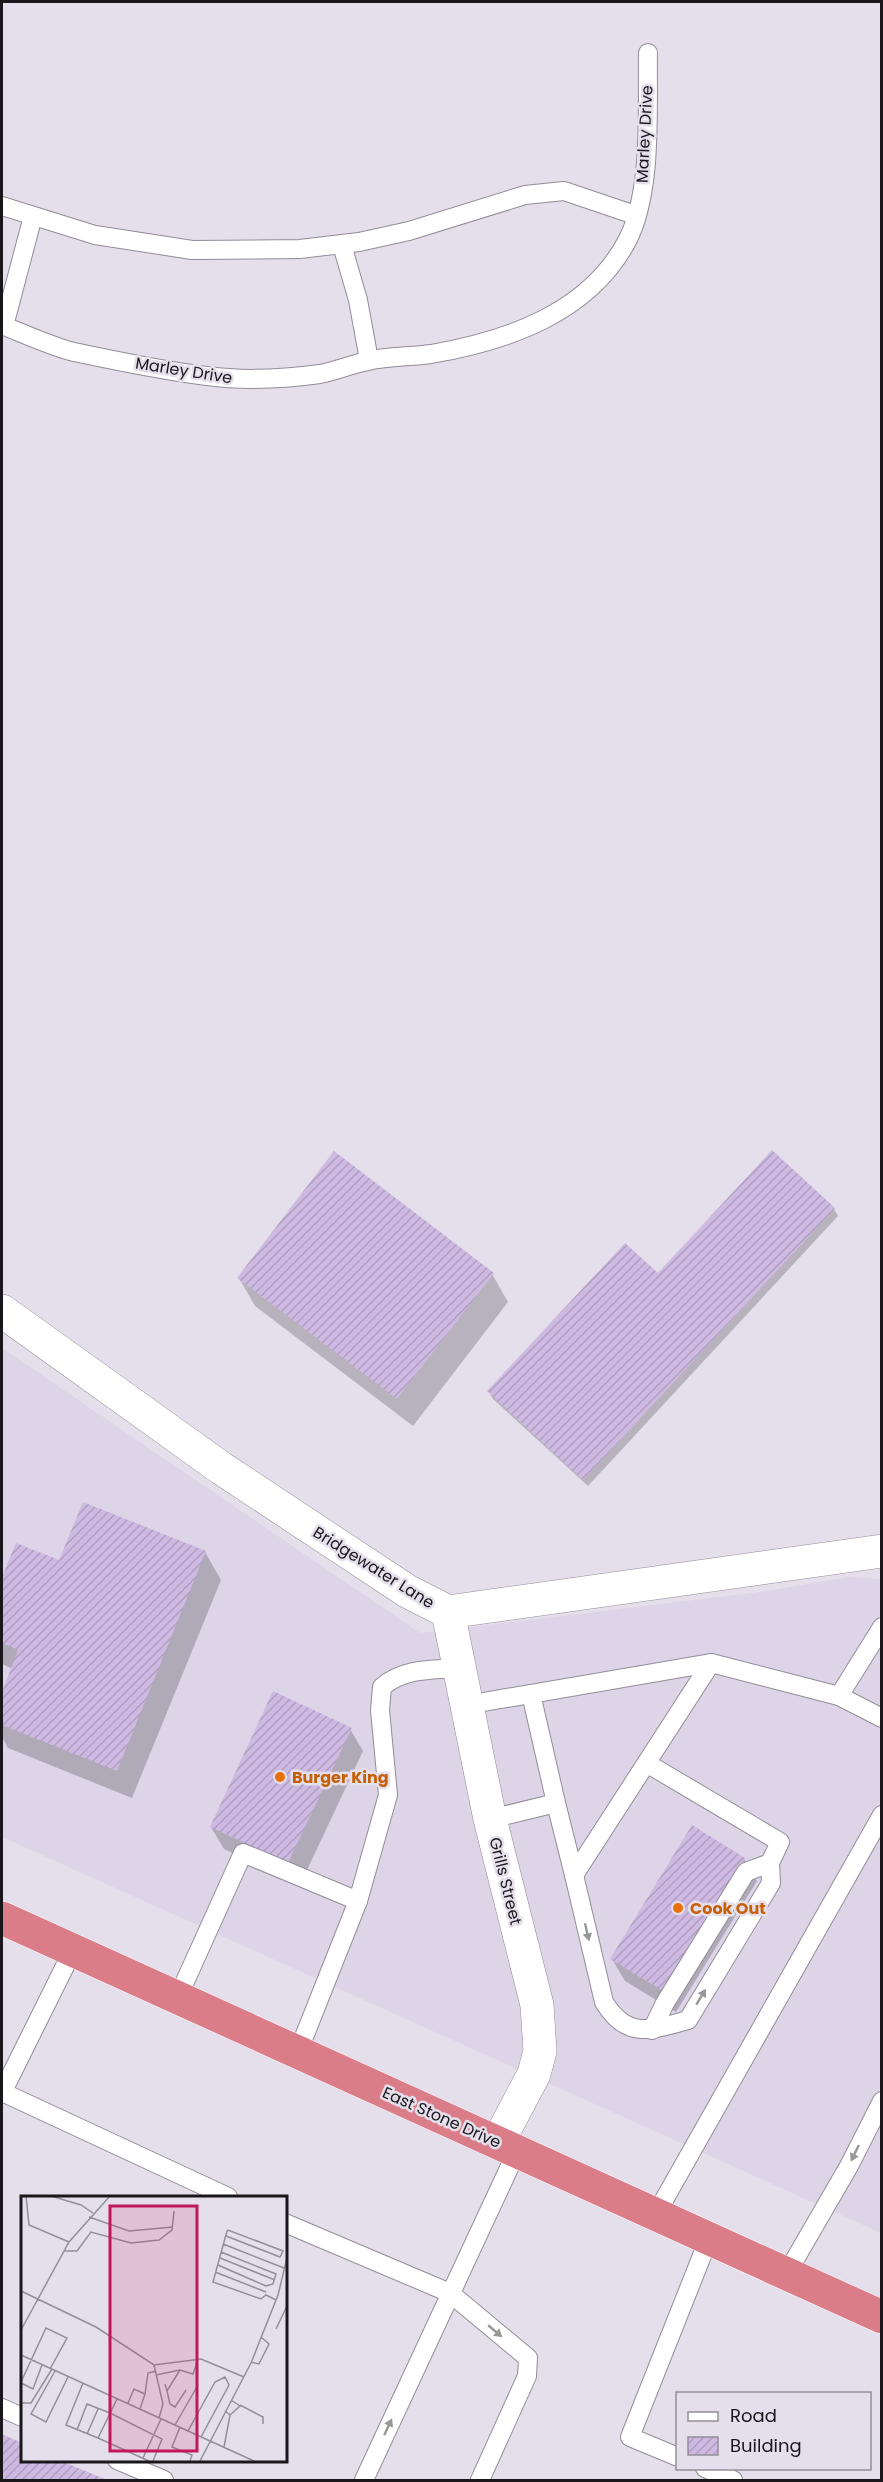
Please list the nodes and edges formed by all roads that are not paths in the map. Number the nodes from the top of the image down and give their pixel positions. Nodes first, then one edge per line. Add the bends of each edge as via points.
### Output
1 (648, 53) dead end
2 (2, 206) edge
3 (635, 215) junction
4 (33, 216) junction
5 (342, 245) junction
6 (2, 325) edge
7 (369, 360) junction
8 (2, 1311) edge
9 (882, 1551) edge
10 (448, 1612) junction
11 (882, 1627) edge
12 (711, 1663) junction
13 (459, 1668) junction
14 (531, 1694) junction
15 (839, 1696) junction
16 (466, 1705) junction
17 (882, 1718) edge
18 (648, 1764) junction
19 (556, 1803) junction
20 (882, 1815) edge
21 (490, 1819) junction
22 (770, 1863) junction
23 (574, 1875) junction
24 (358, 1901) junction
25 (2, 1918) edge
26 (73, 1950) junction
27 (178, 1997) junction
28 (652, 2030) junction
29 (298, 2052) junction
30 (2, 2093) edge
31 (882, 2101) edge
32 (877, 2120) edge
33 (508, 2147) junction
34 (226, 2196) edge
35 (656, 2214) junction
36 (286, 2223) edge
37 (709, 2238) junction
38 (787, 2273) junction
39 (450, 2293) junction
40 (882, 2316) edge
41 (2, 2408) edge
42 (21, 2417) edge
43 (676, 2456) edge
44 (119, 2461) edge
45 (707, 2470) edge
46 (164, 2481) edge
47 (364, 2481) edge
48 (480, 2481) edge
49 (733, 2481) edge

1 - 3 lane, Marley Drive via 646,160
2 - 4 lane
3 - 5 lane via 564,191 525,195 409,231
3 - 7 lane, Marley Drive via 627,240 606,272 580,299 544,320 493,339 431,354
4 - 5 lane via 95,235 192,250
4 - 6 lane
5 - 7 lane via 358,300
6 - 7 lane, Marley Drive via 72,351 207,376 258,380 310,375
8 - 10 street, Bridgewater Lane via 231,1474 407,1591
9 - 10 street, Bridgewater Lane
10 - 13 street, Grills Street
11 - 15 lane
12 - 14 lane
12 - 15 lane
12 - 18 lane
13 - 16 street, Grills Street
13 - 24 lane via 395,1675 382,1687 380,1710 388,1795
14 - 16 lane
14 - 19 lane
15 - 17 lane
16 - 21 street, Grills Street
18 - 22 lane via 780,1842
18 - 23 lane
19 - 21 lane
19 - 23 lane
20 - 35 lane
21 - 33 street, Grills Street via 537,2005 540,2050
22 - 28 lane via 746,1872
28 -> 22 lane via 687,2020 771,1883
23 -> 28 lane via 604,2002 613,2017 627,2027
24 - 27 lane via 243,1853
24 - 29 lane
25 - 26 highway, East Stone Drive
26 - 27 highway, East Stone Drive
26 - 30 lane
27 - 29 highway, East Stone Drive
29 - 33 highway, East Stone Drive
30 - 34 lane
31 - 32 lane
32 -> 38 lane
33 - 35 highway, East Stone Drive
33 - 39 lane
35 - 37 highway, East Stone Drive
36 - 39 lane
37 - 38 highway, East Stone Drive
37 - 43 lane via 630,2437
38 - 40 highway, East Stone Drive
47 -> 39 lane
39 -> 48 lane via 528,2358 527,2376
41 - 42 lane
44 - 46 lane
45 - 49 lane

